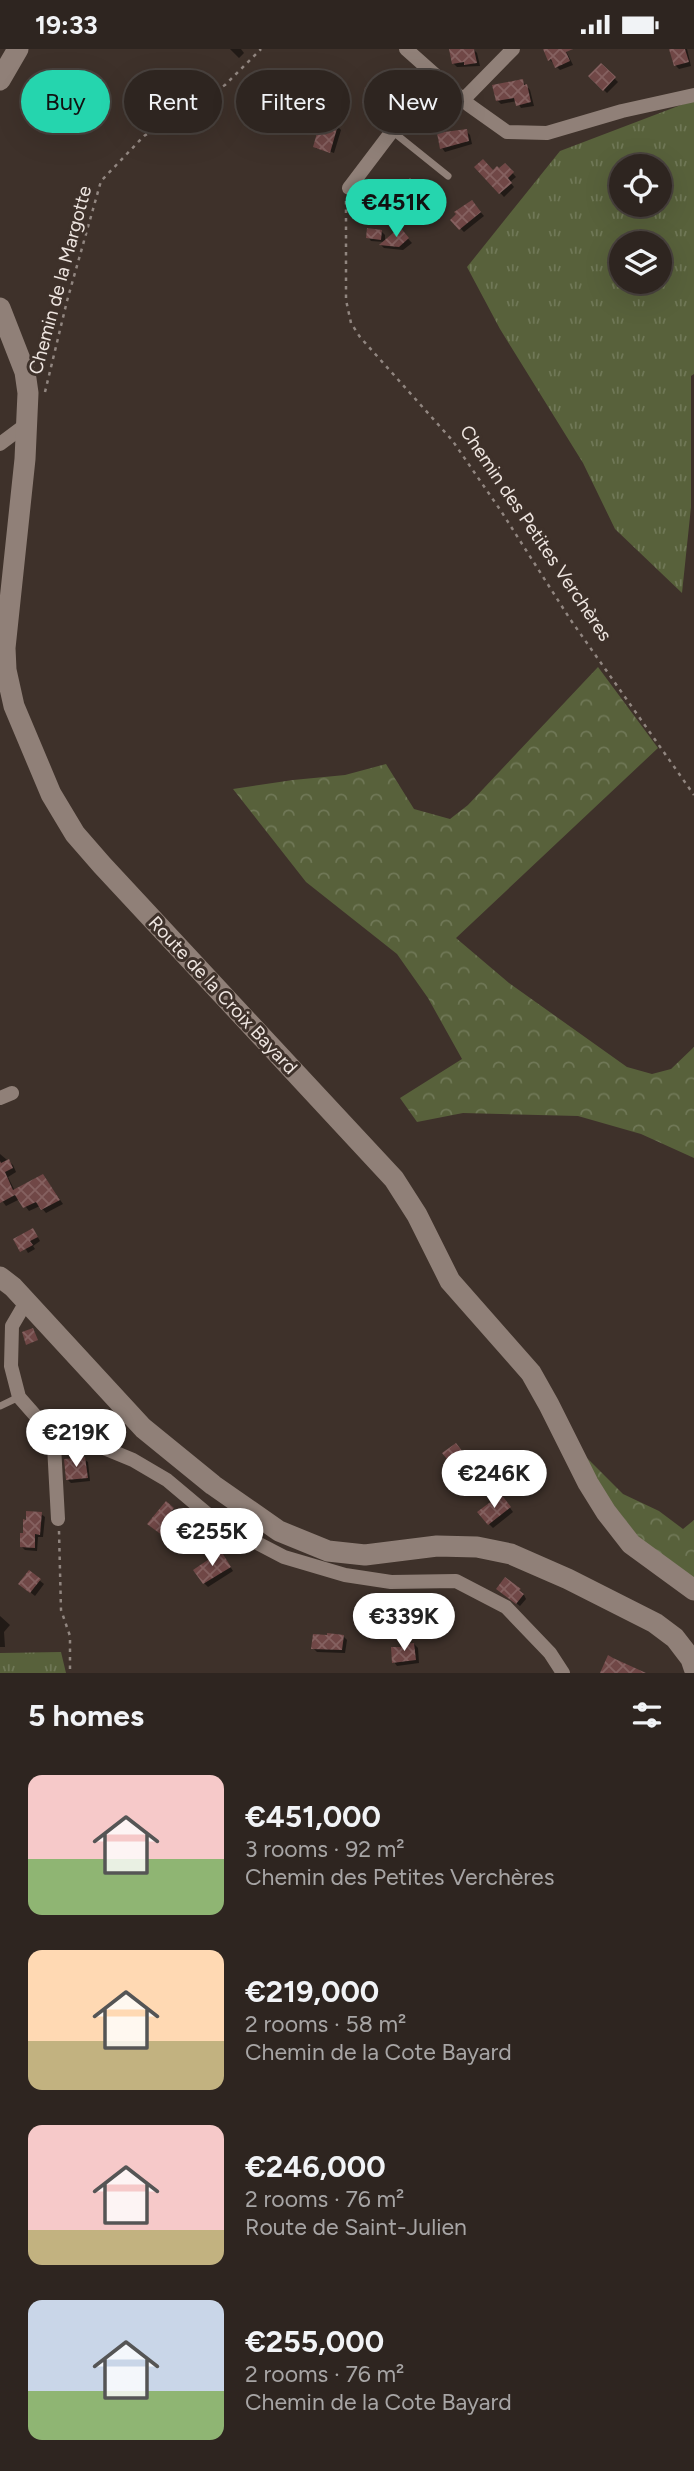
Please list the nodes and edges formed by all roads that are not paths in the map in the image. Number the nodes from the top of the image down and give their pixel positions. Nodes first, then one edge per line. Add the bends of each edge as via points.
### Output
1 (18, 49) edge
2 (405, 49) edge
3 (513, 49) edge
4 (430, 70) edge
5 (0, 80) edge
6 (694, 95) edge
7 (463, 100) joint
8 (390, 133) edge
9 (394, 133) edge
10 (448, 176) dead end
11 (349, 188) road end
12 (0, 308) edge
13 (28, 423) junction
14 (0, 444) edge
15 (0, 1277) edge
16 (26, 1302) junction
17 (19, 1398) junction
18 (0, 1406) edge
19 (53, 1427) junction
20 (58, 1519) road end
21 (694, 1590) edge
22 (694, 1668) edge
23 (563, 1673) edge

1 - 5 main road
2 - 4 street
3 - 7 street
6 - 7 street via 547,133 507,132
8 - 11 street
9 - 10 lane
12 - 13 main road, Route de la Croix Bayard via 25,372
13 - 14 street
13 - 21 main road, Route de la Croix Bayard via 6,670 19,719 62,815 102,865 394,1179 450,1281 531,1373 606,1512 631,1544
15 - 16 main road
16 - 17 street via 12,1326 11,1366
16 - 22 main road via 143,1429 279,1531 328,1551 365,1555 437,1546 511,1554 655,1623 675,1638
17 - 18 lane
17 - 19 street via 41,1422
19 - 20 street
19 - 23 street via 145,1467 217,1522 284,1557 345,1575 391,1582 456,1581 506,1607

